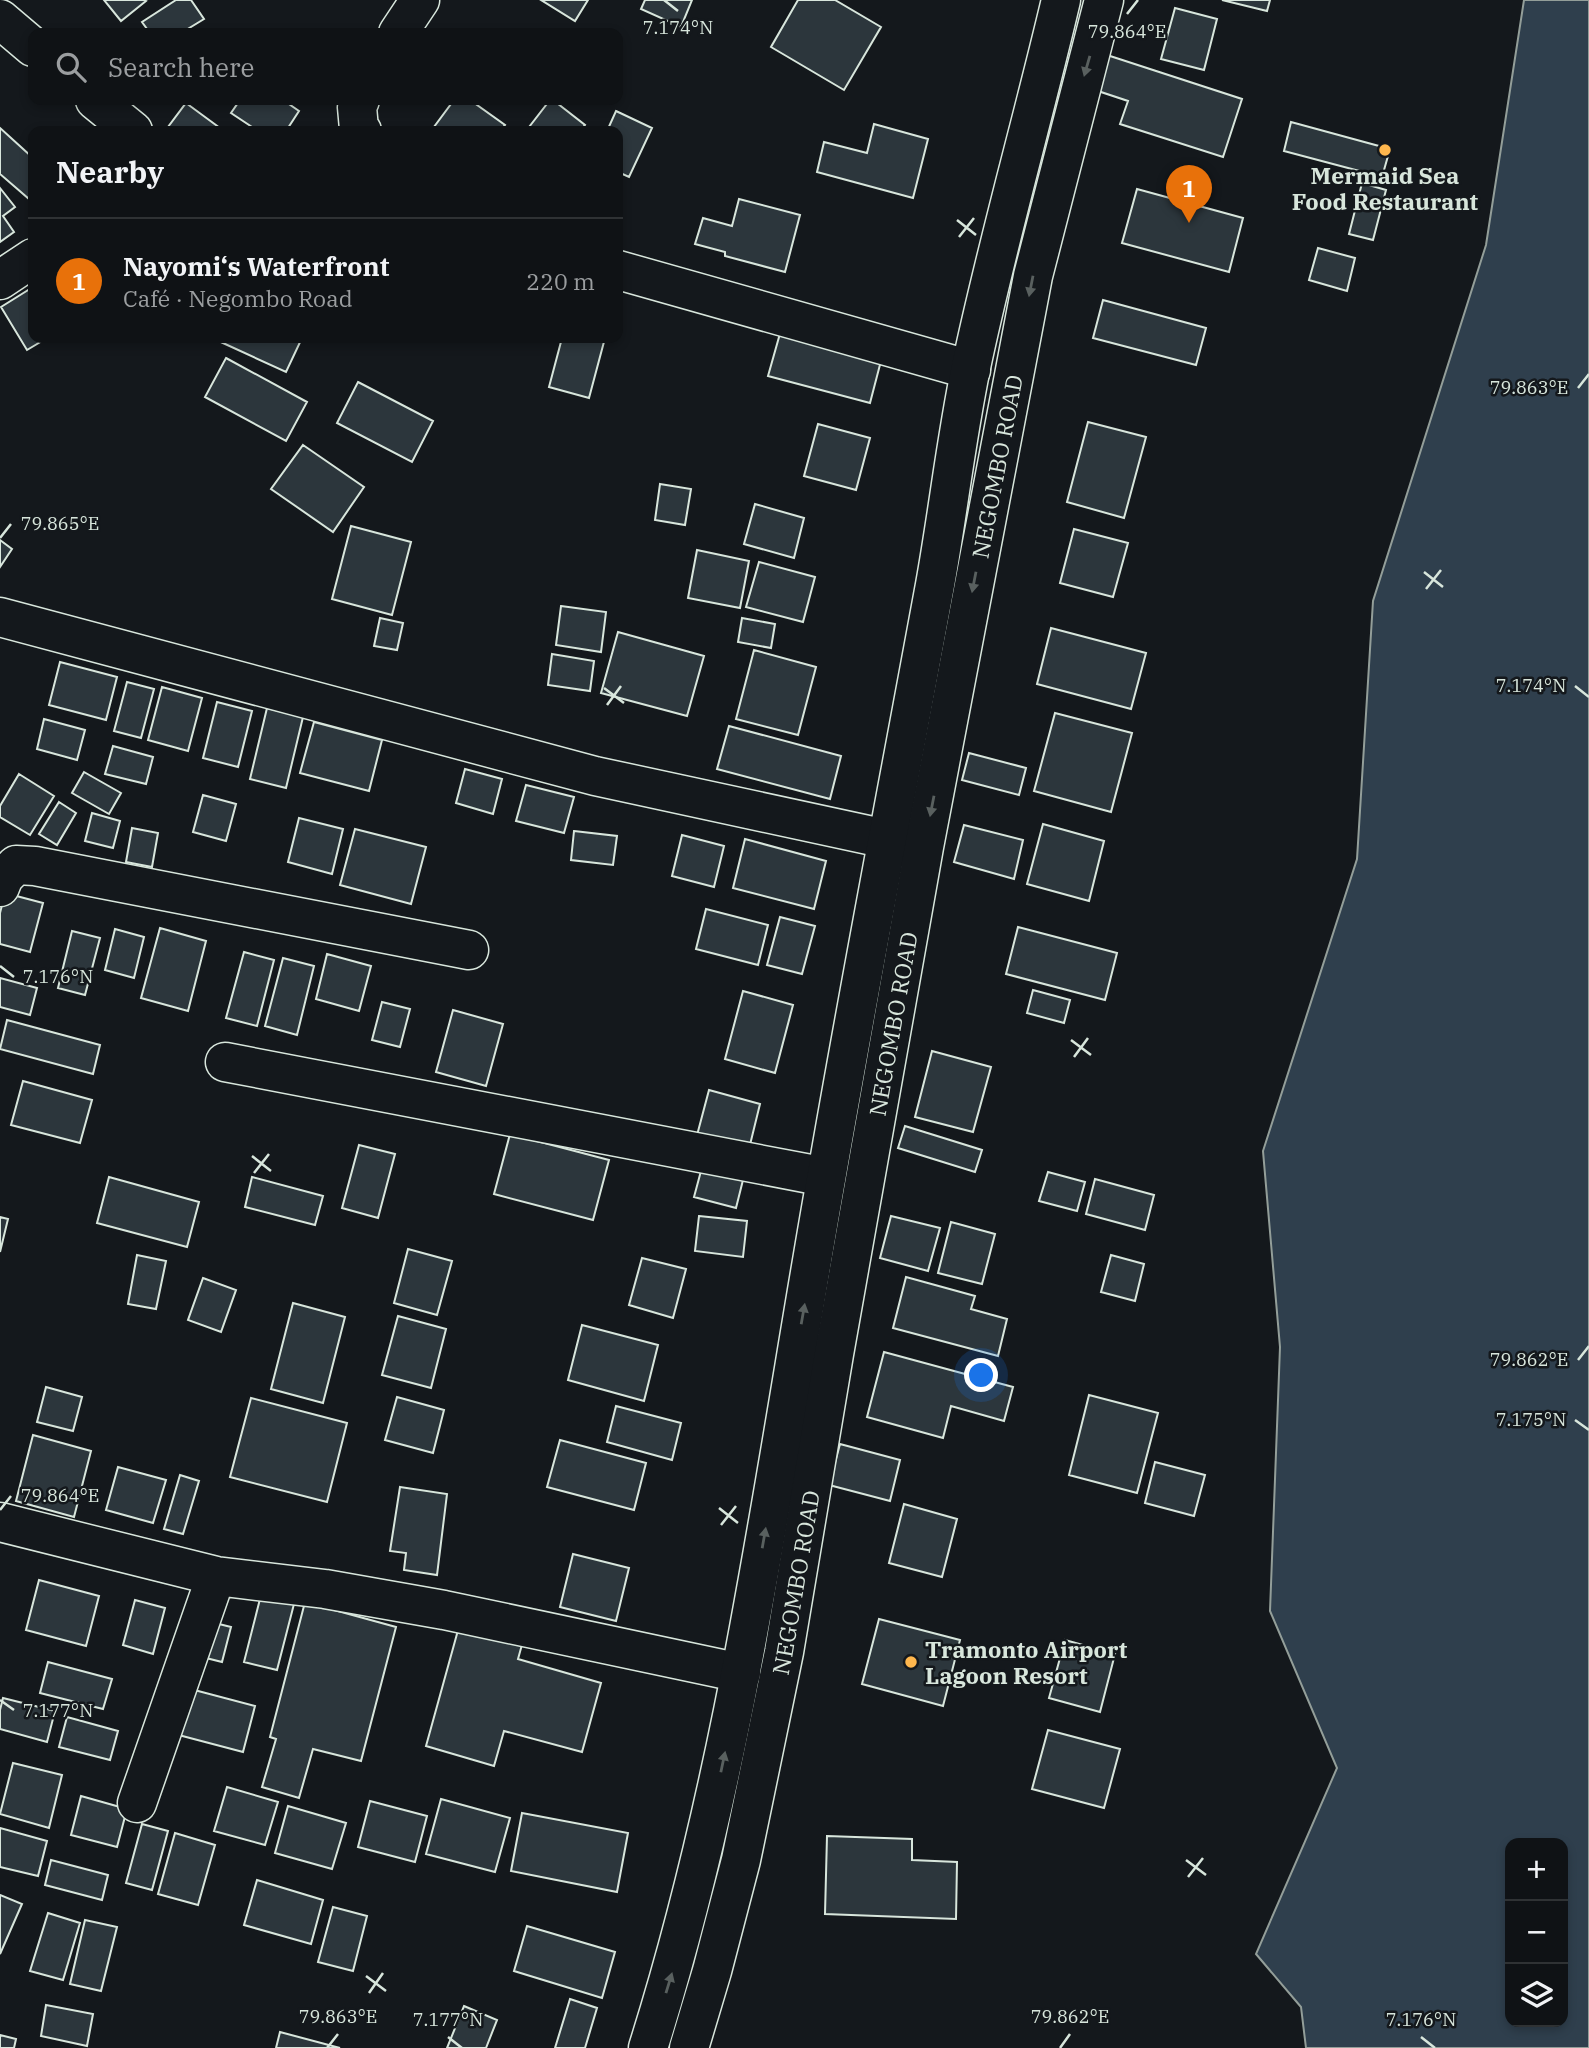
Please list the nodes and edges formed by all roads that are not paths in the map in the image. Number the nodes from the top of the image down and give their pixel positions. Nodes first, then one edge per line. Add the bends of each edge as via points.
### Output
1 (420, 0) edge
2 (1061, 0) edge
3 (1104, 0) edge
4 (0, 19) edge
5 (401, 28) edge
6 (28, 43) edge
7 (101, 105) edge
8 (358, 105) edge
9 (127, 126) edge
10 (359, 126) edge
11 (28, 261) edge
12 (623, 271) edge
13 (0, 280) edge
14 (971, 370) junction
15 (0, 617) edge
16 (886, 839) junction
17 (924, 847) junction
18 (0, 887) edge
19 (469, 950) dead end
20 (225, 1062) dead end
21 (826, 1177) junction
22 (0, 1522) edge
23 (216, 1576) junction
24 (741, 1673) junction
25 (137, 1803) dead end
26 (648, 2048) edge
27 (689, 2048) edge

1 - 5 main road
2 - 14 main road, NEGOMBO ROAD
3 -> 17 main road, NEGOMBO ROAD via 1032,276
4 - 6 main road
7 - 9 main road
8 - 10 main road
11 - 13 main road
12 - 14 main road
14 - 16 main road, NEGOMBO ROAD
15 - 16 main road via 595,776
16 - 17 main road
16 - 21 main road, NEGOMBO ROAD
17 - 27 main road, NEGOMBO ROAD via 784,1652 741,1860
18 - 19 main road via 16,865 35,866
20 - 21 main road
24 -> 21 main road, NEGOMBO ROAD
22 - 23 main road
23 - 24 main road via 444,1610
23 - 25 main road
26 -> 24 main road, NEGOMBO ROAD via 706,1843

